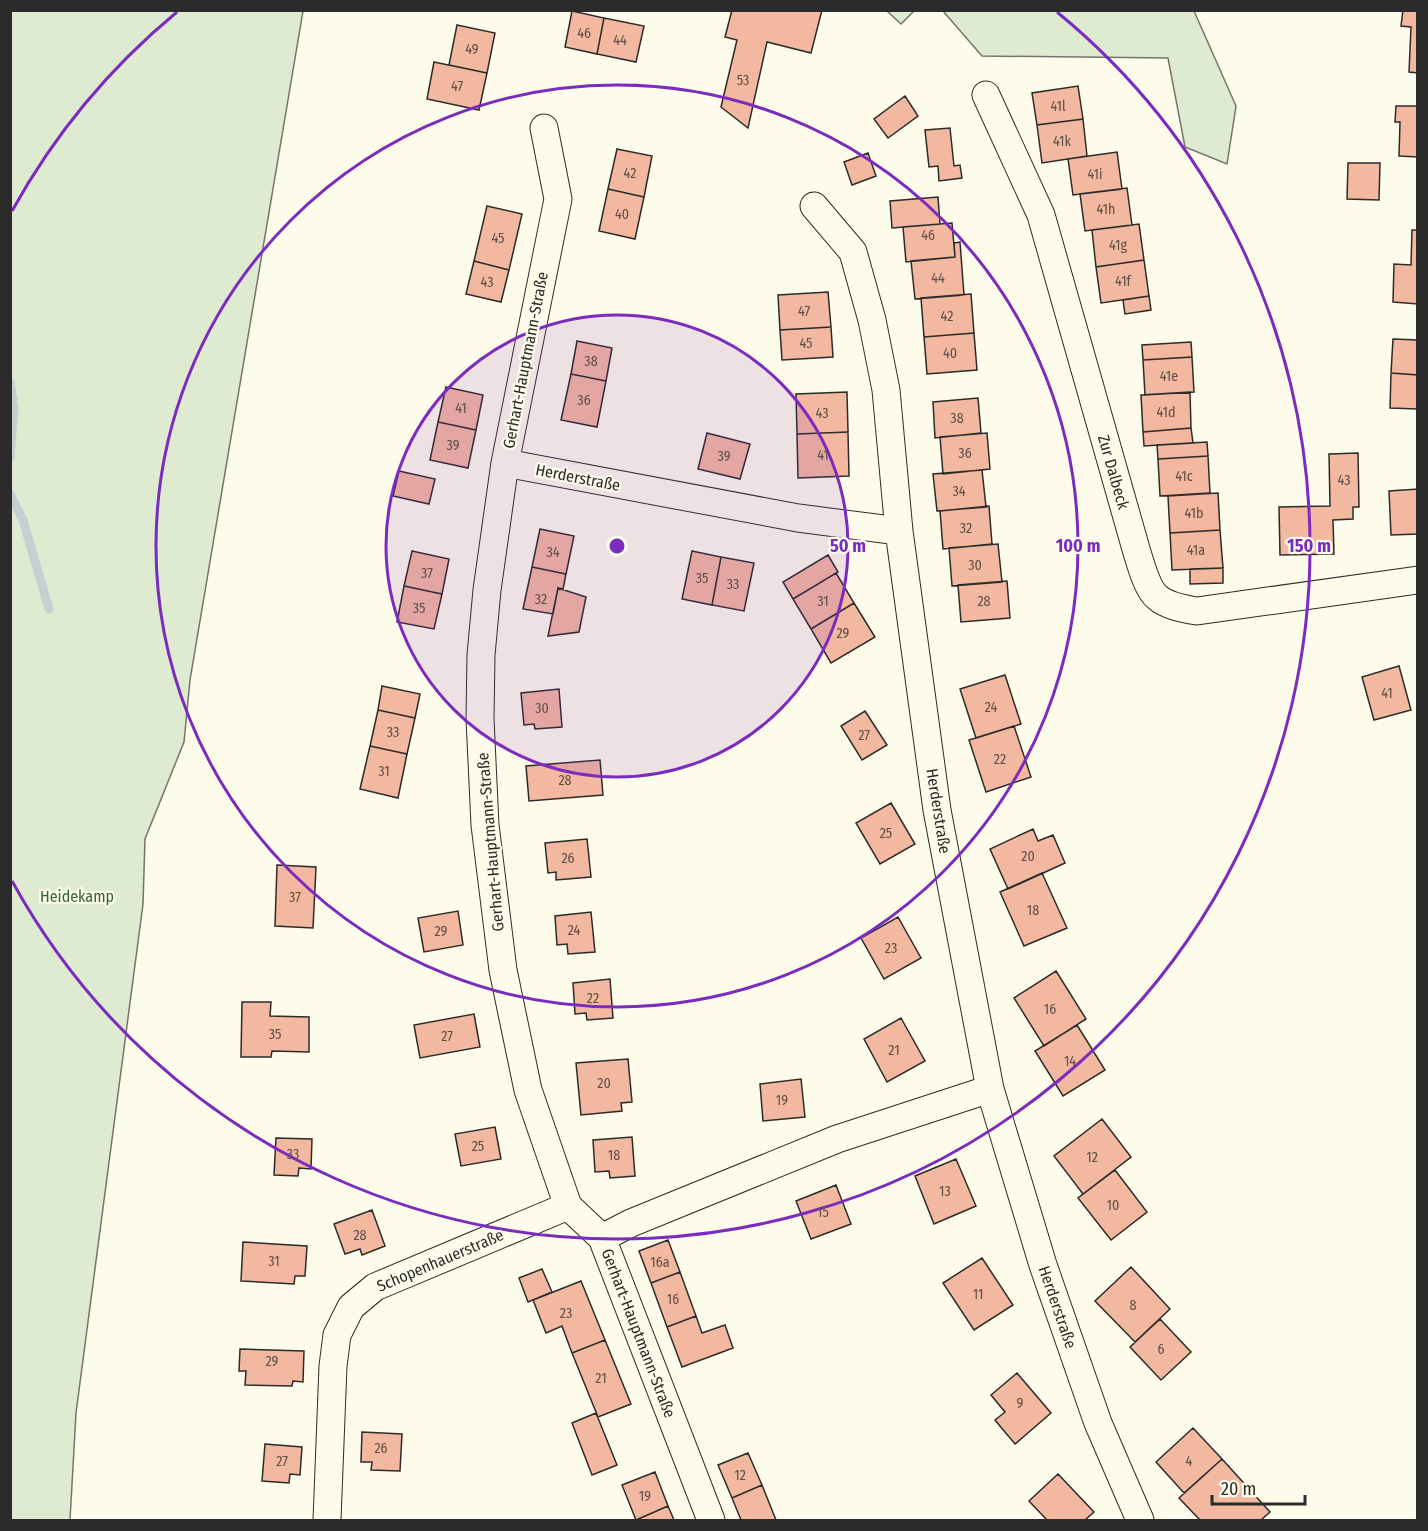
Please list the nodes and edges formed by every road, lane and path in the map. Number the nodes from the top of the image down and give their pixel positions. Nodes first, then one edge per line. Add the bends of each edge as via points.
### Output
1 (986, 95) dead end
2 (544, 128) dead end
3 (813, 206) dead end
4 (505, 463) junction
5 (899, 531) junction
6 (1418, 580) edge
7 (990, 1089) junction
8 (568, 1206) junction
9 (602, 1238) junction
10 (327, 1521) edge
11 (711, 1521) edge
12 (1140, 1521) edge

1 - 6 street, Zur Dalbeck via 1041,215 1136,549 1155,597 1175,607 1197,611
2 - 4 street, Gerhart-Hauptmann-Straße via 558,199
3 - 5 street, Herderstraße via 853,252 872,320 886,390
4 - 5 street, Herderstraße via 798,518
4 - 8 street, Gerhart-Hauptmann-Straße via 481,655 485,825 502,970 528,1090
5 - 7 street, Herderstraße via 937,810
7 - 9 street via 837,1139
7 - 12 street, Herderstraße via 1098,1423
8 - 9 street, Gerhart-Hauptmann-Straße
8 - 10 street, Schopenhauerstraße via 375,1287 351,1307 337,1335 333,1366
9 - 11 street, Gerhart-Hauptmann-Straße

